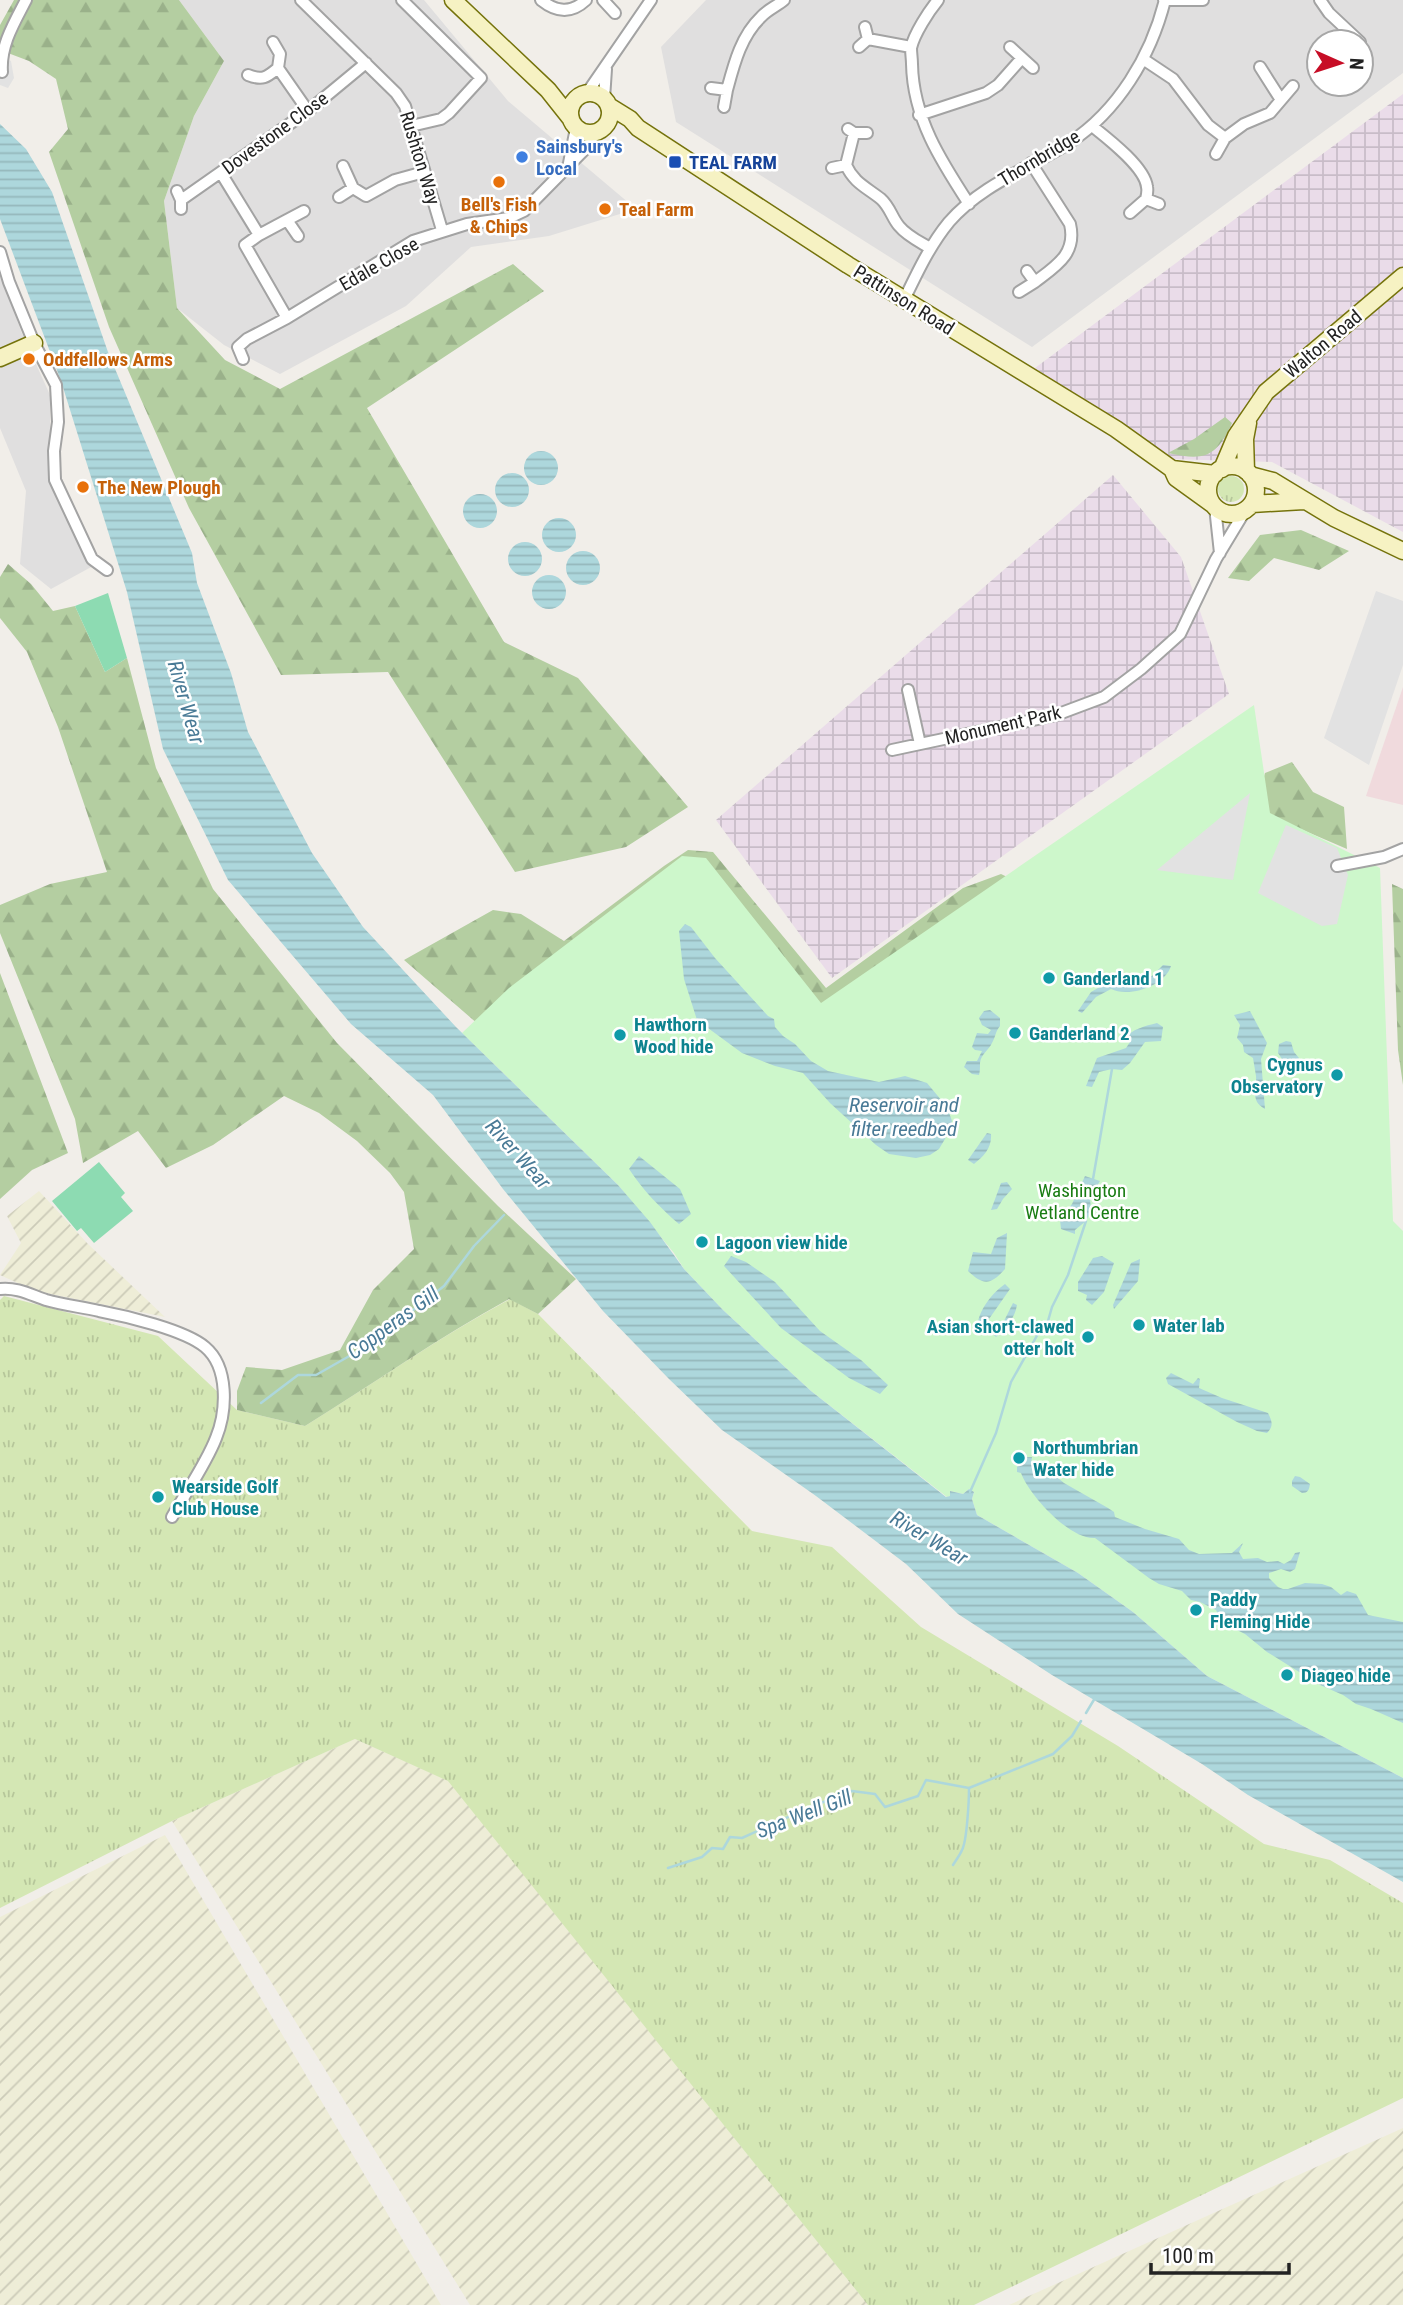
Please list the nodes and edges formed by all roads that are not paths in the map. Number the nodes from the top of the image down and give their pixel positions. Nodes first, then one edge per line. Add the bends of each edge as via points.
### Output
1 (26, 0) edge
2 (301, 0) edge
3 (402, 0) edge
4 (453, 0) edge
5 (541, 0) edge
6 (586, 0) edge
7 (603, 0) edge
8 (652, 0) edge
9 (784, 0) edge
10 (938, 0) edge
11 (1164, 0) edge
12 (1203, 0) edge
13 (1320, 0) edge
14 (615, 13) dead end
15 (865, 27) dead end
16 (1345, 28) edge
17 (273, 42) dead end
18 (911, 47) junction
19 (1010, 47) dead end
20 (1022, 58) junction
21 (1143, 59) junction
22 (366, 63) junction
23 (606, 66) junction
24 (278, 68) junction
25 (1033, 68) dead end
26 (1260, 68) dead end
27 (2, 72) edge
28 (248, 75) dead end
29 (1293, 86) dead end
30 (711, 88) dead end
31 (548, 90) junction
32 (727, 90) junction
33 (582, 95) junction
34 (1281, 100) junction
35 (606, 102) junction
36 (724, 107) dead end
37 (308, 111) junction
38 (919, 115) junction
39 (573, 124) junction
40 (411, 126) junction
41 (1092, 126) junction
42 (638, 128) junction
43 (600, 129) junction
44 (867, 133) dead end
45 (1225, 138) junction
46 (1216, 155) dead end
47 (1031, 163) junction
48 (846, 165) junction
49 (343, 166) dead end
50 (569, 166) junction
51 (832, 168) dead end
52 (424, 172) junction
53 (220, 173) junction
54 (353, 188) junction
55 (339, 197) dead end
56 (1146, 199) junction
57 (180, 200) dead end
58 (969, 204) junction
59 (1159, 204) dead end
60 (304, 211) dead end
61 (1130, 213) dead end
62 (287, 220) junction
63 (442, 230) junction
64 (259, 235) junction
65 (298, 236) dead end
66 (930, 248) junction
67 (0, 252) edge
68 (1027, 271) dead end
69 (1403, 276) edge
70 (1035, 282) junction
71 (1019, 292) dead end
72 (904, 300) junction
73 (287, 318) junction
74 (226, 340) dead end
75 (34, 343) junction
76 (238, 347) junction
77 (0, 358) edge
78 (243, 359) dead end
79 (1250, 418) junction
80 (1172, 469) junction
81 (1218, 471) junction
82 (1248, 473) junction
83 (1304, 501) junction
84 (1214, 505) junction
85 (1248, 508) junction
86 (1403, 551) edge
87 (1220, 553) junction
88 (107, 570) dead end
89 (908, 690) dead end
90 (920, 744) junction
91 (892, 750) dead end
92 (1403, 849) edge
93 (1337, 866) dead end
94 (0, 1289) edge
95 (172, 1517) dead end

1 - 27 street via 6,41
2 - 22 street, Rushton Way
3 - 40 street via 481,78 441,119
4 - 31 street
5 - 6 street via 565,11
7 - 14 street
8 - 23 street
9 - 32 street via 761,17 744,40
10 - 18 street
11 - 12 street
11 - 21 street, Thornbridge
13 - 16 street
15 - 18 street via 863,43
17 - 24 street via 280,54
18 - 38 street
19 - 20 street
20 - 25 street
20 - 38 street via 986,93
21 - 41 street, Thornbridge
21 - 45 street via 1173,79 1208,125
22 - 37 street, Dovestone Close
22 - 40 street, Rushton Way via 396,93
23 - 33 street
23 - 35 street
24 - 28 street via 265,78
24 - 37 street
26 - 34 street
29 - 34 street
30 - 32 street
31 - 33 street
31 - 39 street
32 - 36 street
33 - 35 street via 598,95
33 - 39 street via 571,107
34 - 45 street via 1270,113
35 - 42 street, Pattinson Road
35 - 43 street via 609,120
37 - 53 street, Dovestone Close
38 - 58 street
39 - 43 street via 582,132
39 - 50 street
40 - 52 street, Rushton Way
41 - 47 street, Thornbridge
41 - 56 street via 1122,151 1143,177
42 - 43 street, Pattinson Road
42 - 72 street, Pattinson Road
43 - 50 street, Edale Close
44 - 48 street via 851,131
45 - 46 street
47 - 58 street, Thornbridge
47 - 70 street via 1073,234 1065,257
48 - 51 street
48 - 66 street via 856,182 889,208 904,232
49 - 54 street
50 - 63 street, Edale Close via 524,211
52 - 54 street via 395,180 366,196
52 - 63 street, Rushton Way
53 - 57 street, Dovestone Close
53 - 64 street
54 - 55 street
56 - 59 street
56 - 61 street
58 - 66 street, Thornbridge via 950,220
60 - 62 street
62 - 64 street
62 - 65 street
63 - 73 street, Edale Close via 412,241
64 - 73 street via 245,245
66 - 72 street, Thornbridge
67 - 75 street
68 - 70 street
69 - 79 street, Walton Road via 1266,392
70 - 71 street
72 - 80 street, Pattinson Road via 1116,429
73 - 76 street, Edale Close
74 - 76 street
75 - 77 street
75 - 88 street via 56,385 55,480 92,559
76 - 78 street
79 - 81 street, Walton Road
79 - 82 street, Walton Road via 1245,439
80 - 81 street, Pattinson Road
80 - 84 street, Pattinson Road via 1176,478
81 - 82 street via 1234,467
81 - 84 street via 1208,488
82 - 83 street via 1273,481
82 - 85 street via 1256,489
83 - 85 street
83 - 86 street
84 - 85 street via 1229,514
84 - 87 street
85 - 87 street, Monument Park
87 - 90 street, Monument Park via 1180,634 1104,697 1056,715
89 - 90 street, Monument Park
90 - 91 street, Monument Park
92 - 93 street
94 - 95 street via 17,1289 117,1314 182,1334 206,1347 224,1385 221,1422

